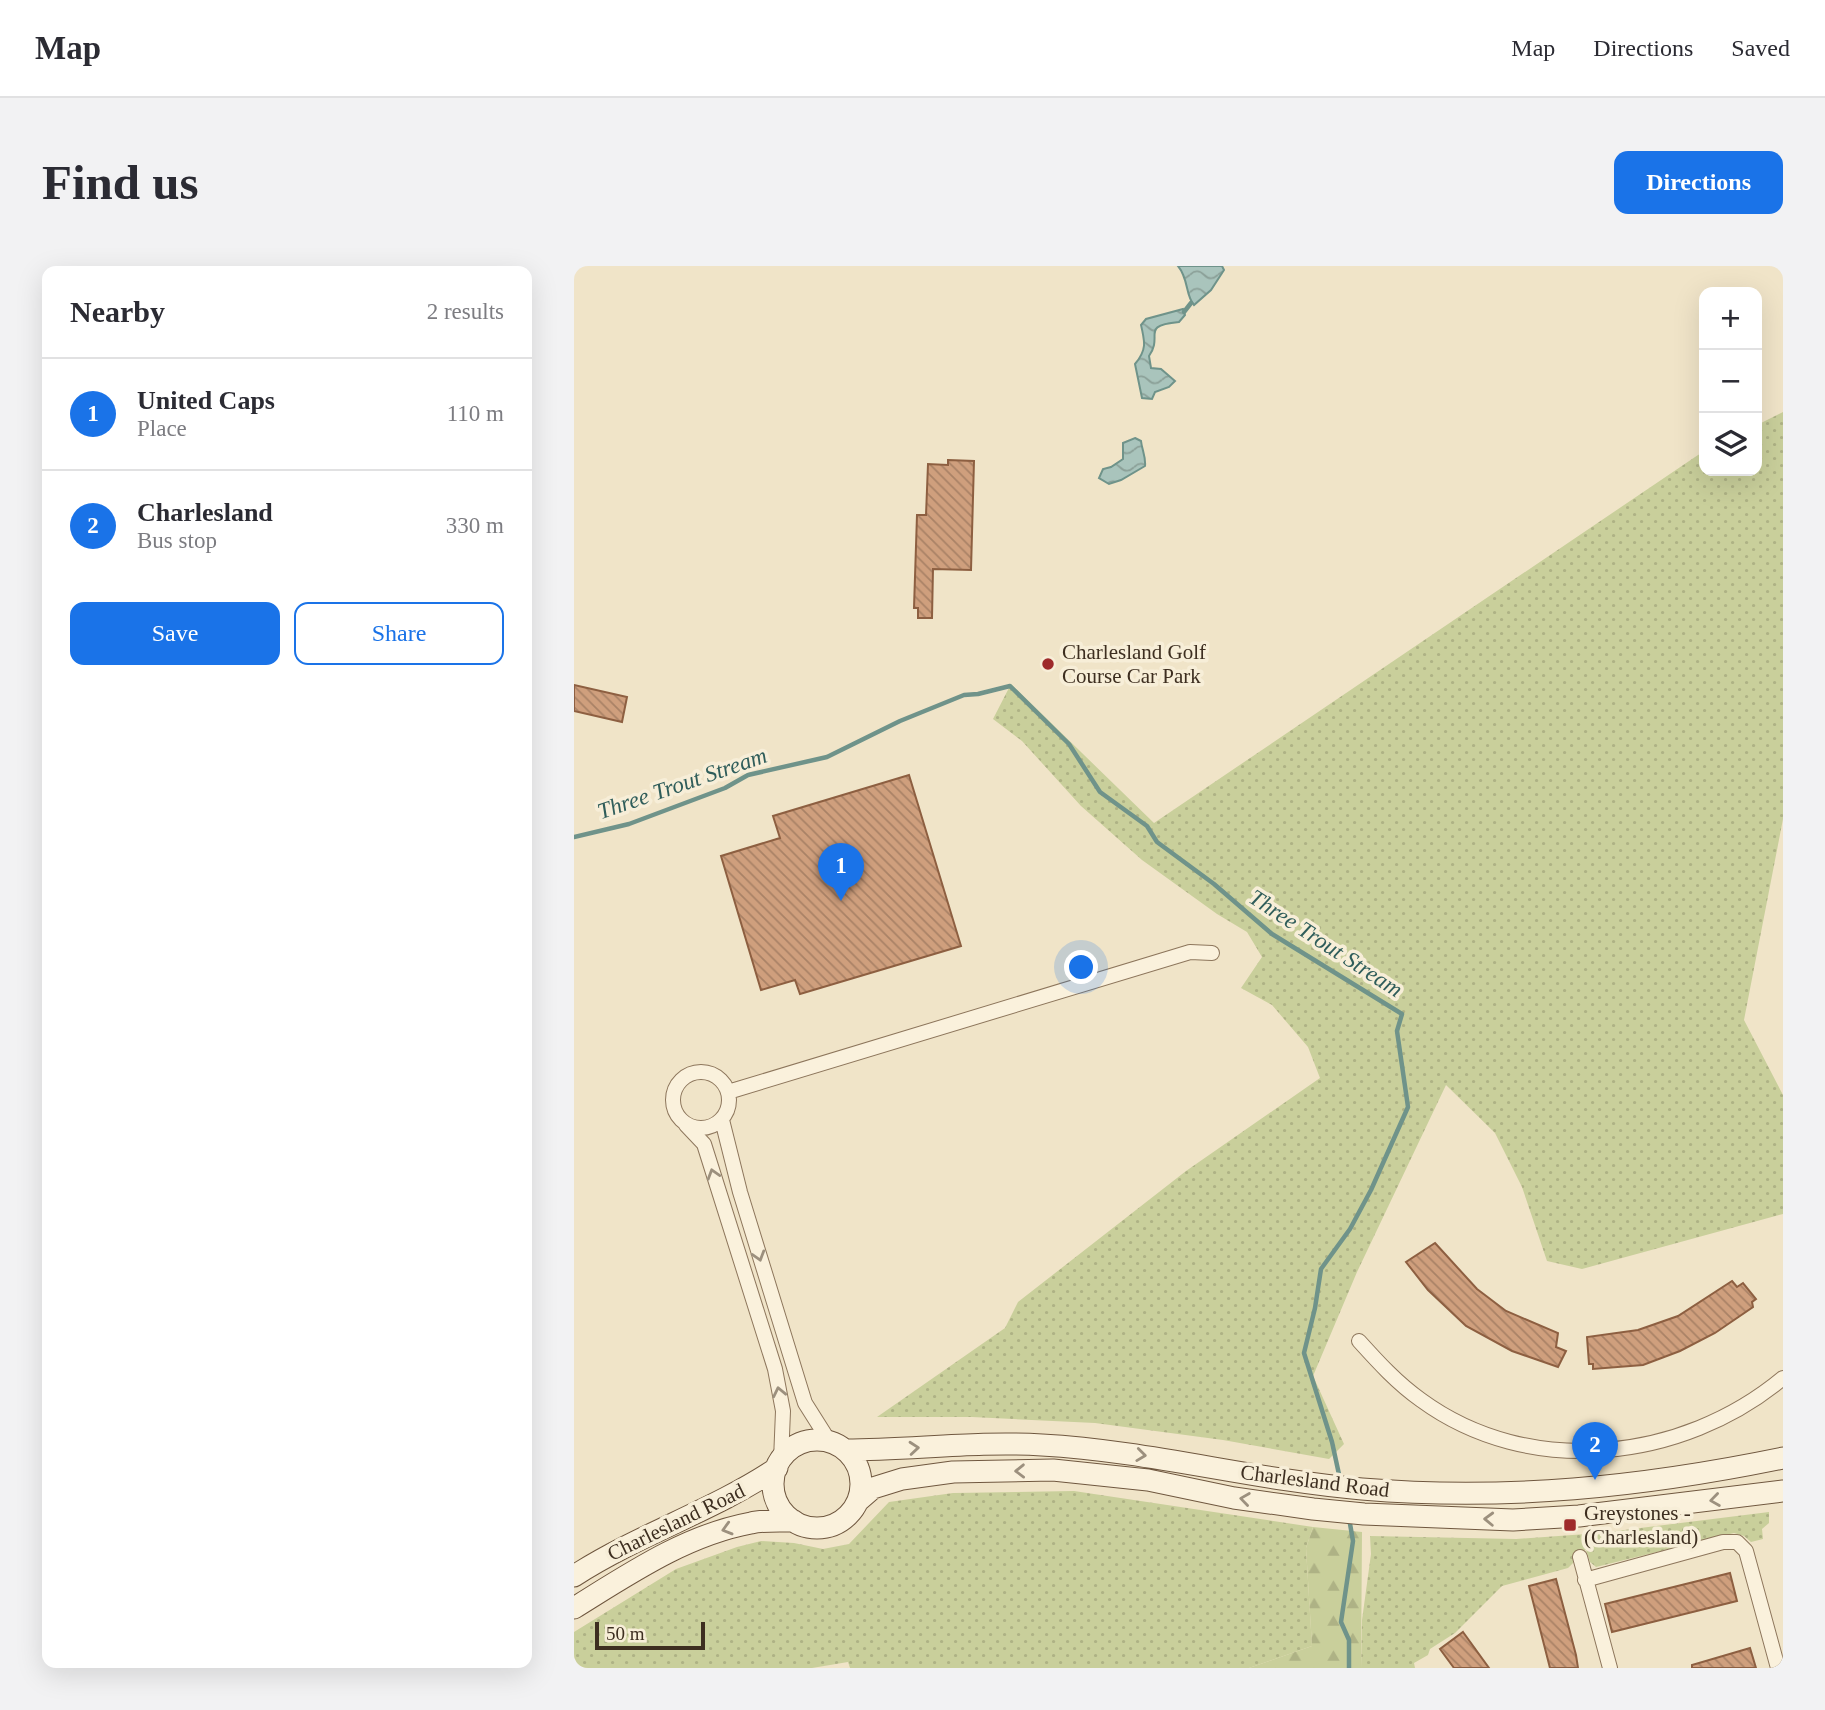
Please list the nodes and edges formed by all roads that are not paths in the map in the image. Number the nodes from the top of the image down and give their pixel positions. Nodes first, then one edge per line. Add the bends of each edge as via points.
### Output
1 (1212, 953) dead end
2 (728, 1092) junction
3 (722, 1120) junction
4 (685, 1125) junction
5 (1359, 1341) dead end
6 (1783, 1378) edge
7 (837, 1446) junction
8 (1783, 1458) edge
9 (779, 1464) junction
10 (1783, 1491) edge
11 (858, 1501) junction
12 (794, 1521) junction
13 (1580, 1557) dead end
14 (574, 1576) edge
15 (1586, 1580) junction
16 (574, 1608) edge
17 (1610, 1668) edge
18 (1778, 1668) edge

1 - 2 street via 1190,951
2 - 3 street via 729,1107
2 - 4 street via 709,1073 683,1078 672,1101
3 - 4 street via 705,1129
3 -> 7 street via 805,1403
9 -> 4 street via 783,1411 775,1369 704,1144
5 - 6 street via 1422,1401 1469,1428 1513,1444 1565,1452 1611,1450 1684,1434 1722,1418
7 -> 8 main road, Charlesland Road via 1041,1445 1161,1457 1360,1489 1515,1494 1676,1478
7 - 9 main road via 805,1442
7 - 11 main road via 858,1466
9 - 12 main road via 776,1498
9 - 14 main road, Charlesland Road via 746,1488 606,1555
10 -> 11 main road, Charlesland Road via 1513,1520 1313,1509 1148,1480 1053,1470 953,1472 902,1479 873,1488
11 - 12 main road via 831,1526 817,1528
12 -> 16 main road, Charlesland Road via 752,1522 707,1535 645,1564
13 - 15 street
15 - 17 street
15 - 18 street via 1737,1542 1746,1550

